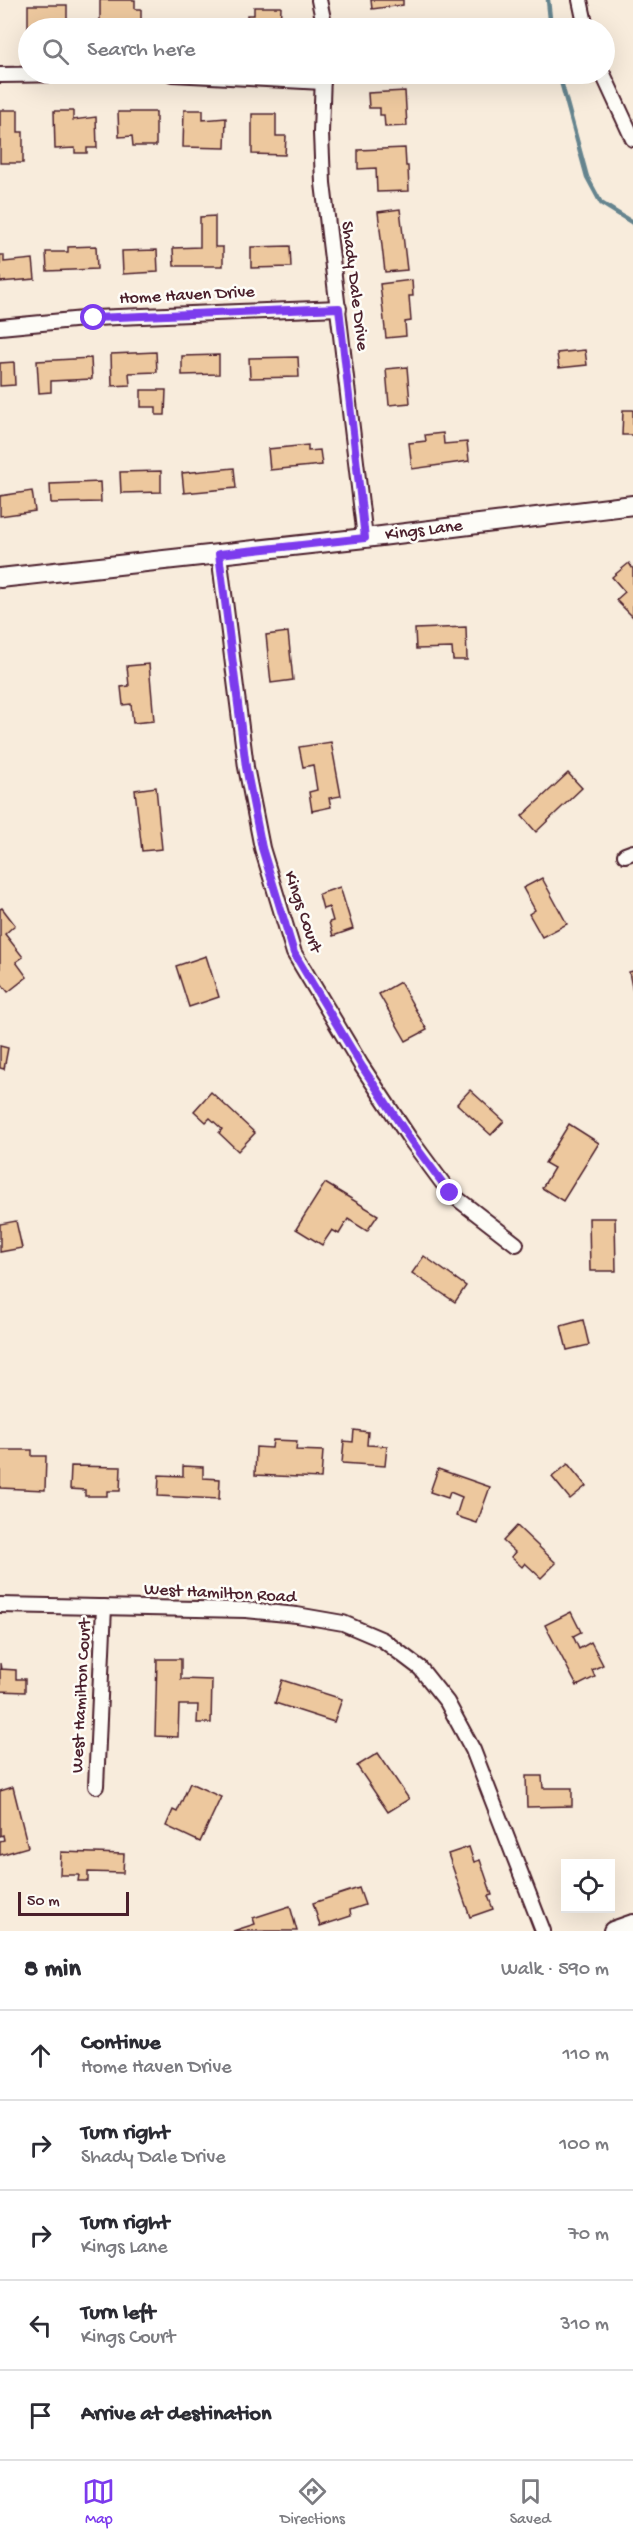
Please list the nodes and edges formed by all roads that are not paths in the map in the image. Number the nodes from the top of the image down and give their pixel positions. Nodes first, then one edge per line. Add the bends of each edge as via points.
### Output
1 (320, 0) edge
2 (580, 0) edge
3 (323, 18) edge
4 (584, 18) edge
5 (0, 75) edge
6 (18, 75) edge
7 (323, 84) edge
8 (608, 84) edge
9 (633, 139) edge
10 (339, 308) junction
11 (0, 327) edge
12 (633, 505) edge
13 (365, 538) junction
14 (219, 554) junction
15 (0, 578) edge
16 (516, 1244) dead end
17 (0, 1605) edge
18 (104, 1607) junction
19 (96, 1786) dead end
20 (633, 1924) edge
21 (543, 1931) edge
22 (613, 1931) edge

1 - 3 street
2 - 4 street
5 - 6 street
7 - 10 street, Shady Dale Drive via 323,183
8 - 9 street
10 - 11 street, Home Haven Drive via 94,318
10 - 13 street, Shady Dale Drive
12 - 13 street, Kings Lane
13 - 14 street, Kings Lane
14 - 15 street, Kings Lane
14 - 16 street, Kings Court via 246,767 262,848 294,953 361,1065 450,1193
17 - 18 street, West Hamilton Road
18 - 19 street, West Hamilton Court
18 - 21 street, West Hamilton Road via 297,1615 343,1623 383,1640 420,1668 447,1702 473,1750
20 - 22 street

